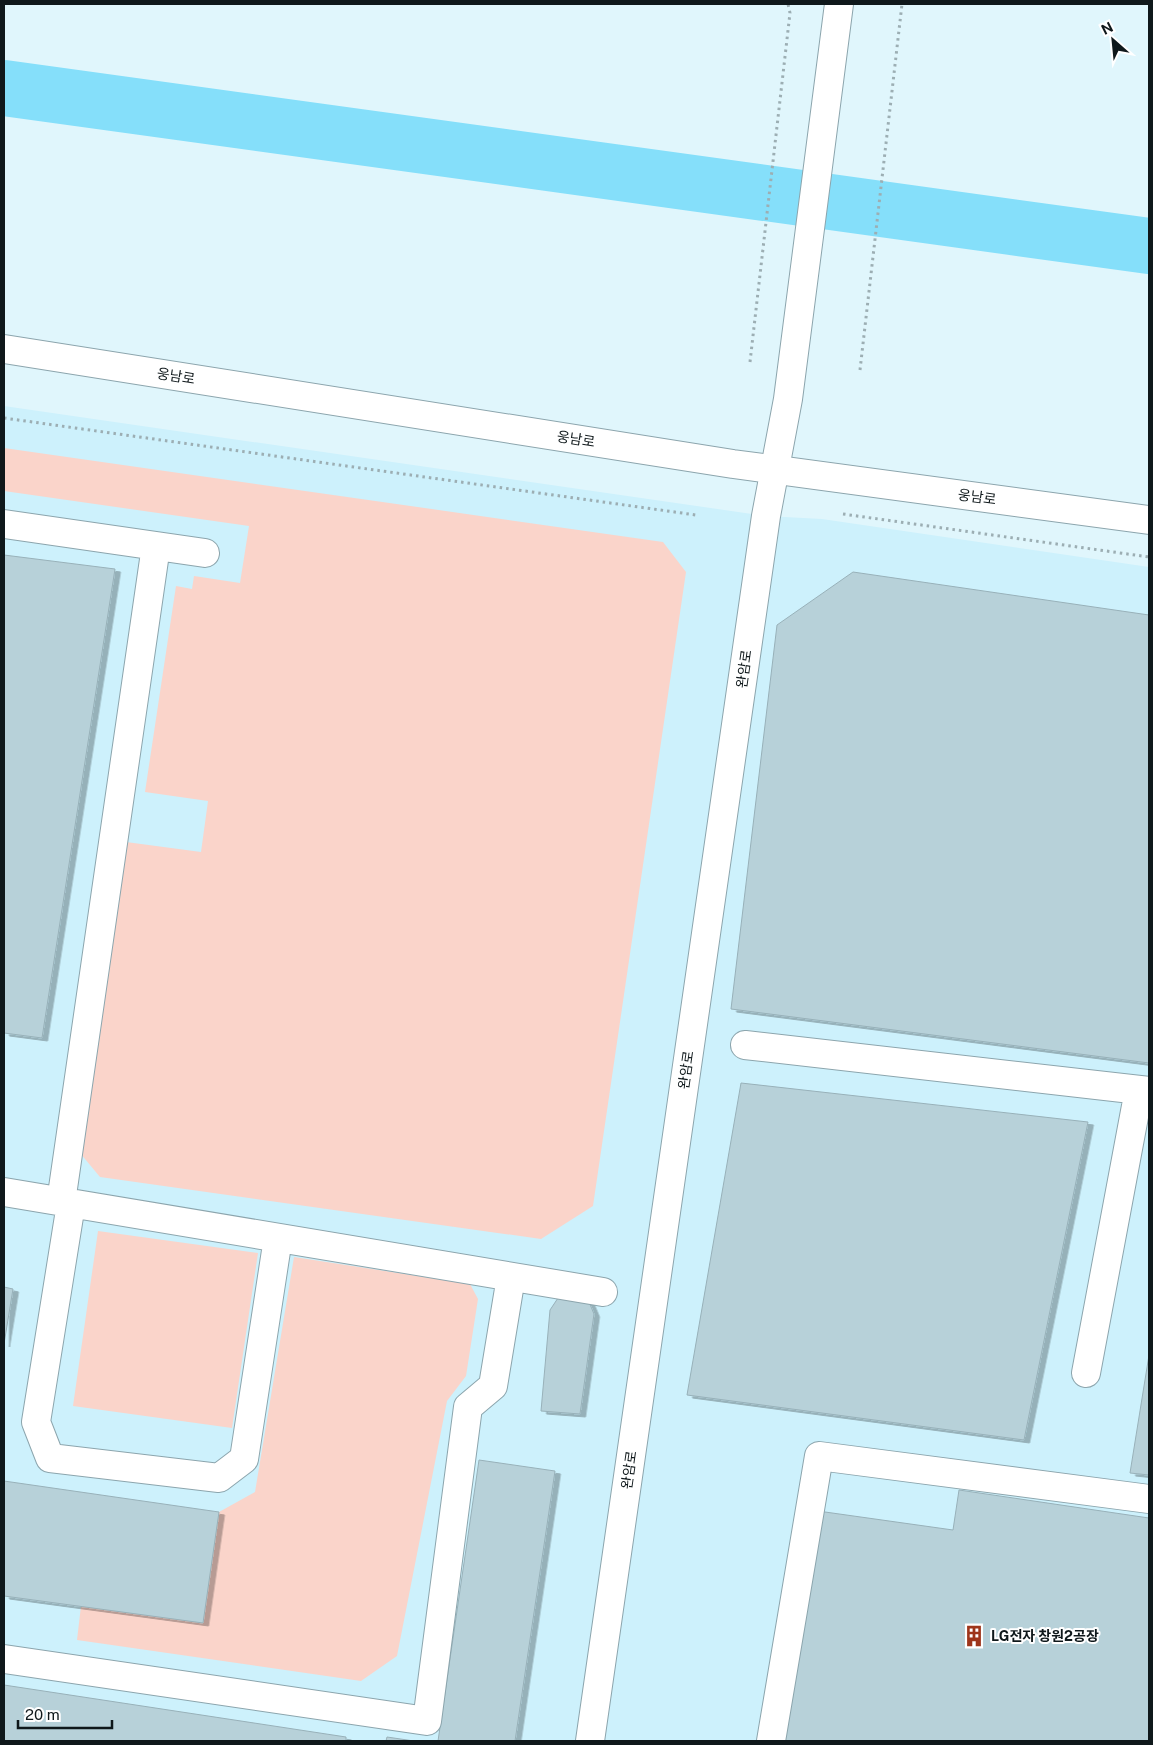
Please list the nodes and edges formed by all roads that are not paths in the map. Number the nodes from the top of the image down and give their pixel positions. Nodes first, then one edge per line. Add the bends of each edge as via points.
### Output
1 (839, 4) edge
2 (4, 349) edge
3 (775, 470) junction
4 (1149, 520) edge
5 (4, 524) edge
6 (156, 546) junction
7 (205, 553) dead end
8 (745, 1045) dead end
9 (1144, 1091) edge
10 (4, 1192) edge
11 (66, 1203) junction
12 (278, 1238) junction
13 (510, 1277) junction
14 (603, 1292) dead end
15 (1086, 1373) dead end
16 (1149, 1499) edge
17 (4, 1659) edge
18 (590, 1741) edge
19 (771, 1741) edge

1 - 3 main road, 완암로 via 788,399
2 - 3 main road, 웅남로
3 - 4 main road, 웅남로
3 - 18 main road, 완암로
5 - 6 main road
6 - 7 main road
6 - 11 main road
8 - 9 main road
9 - 15 main road
10 - 11 main road
11 - 12 main road
11 - 12 main road via 36,1422 50,1458 219,1478 244,1459
12 - 13 main road
13 - 14 main road
13 - 17 main road via 493,1386 468,1407 427,1721
16 - 19 main road via 820,1456

